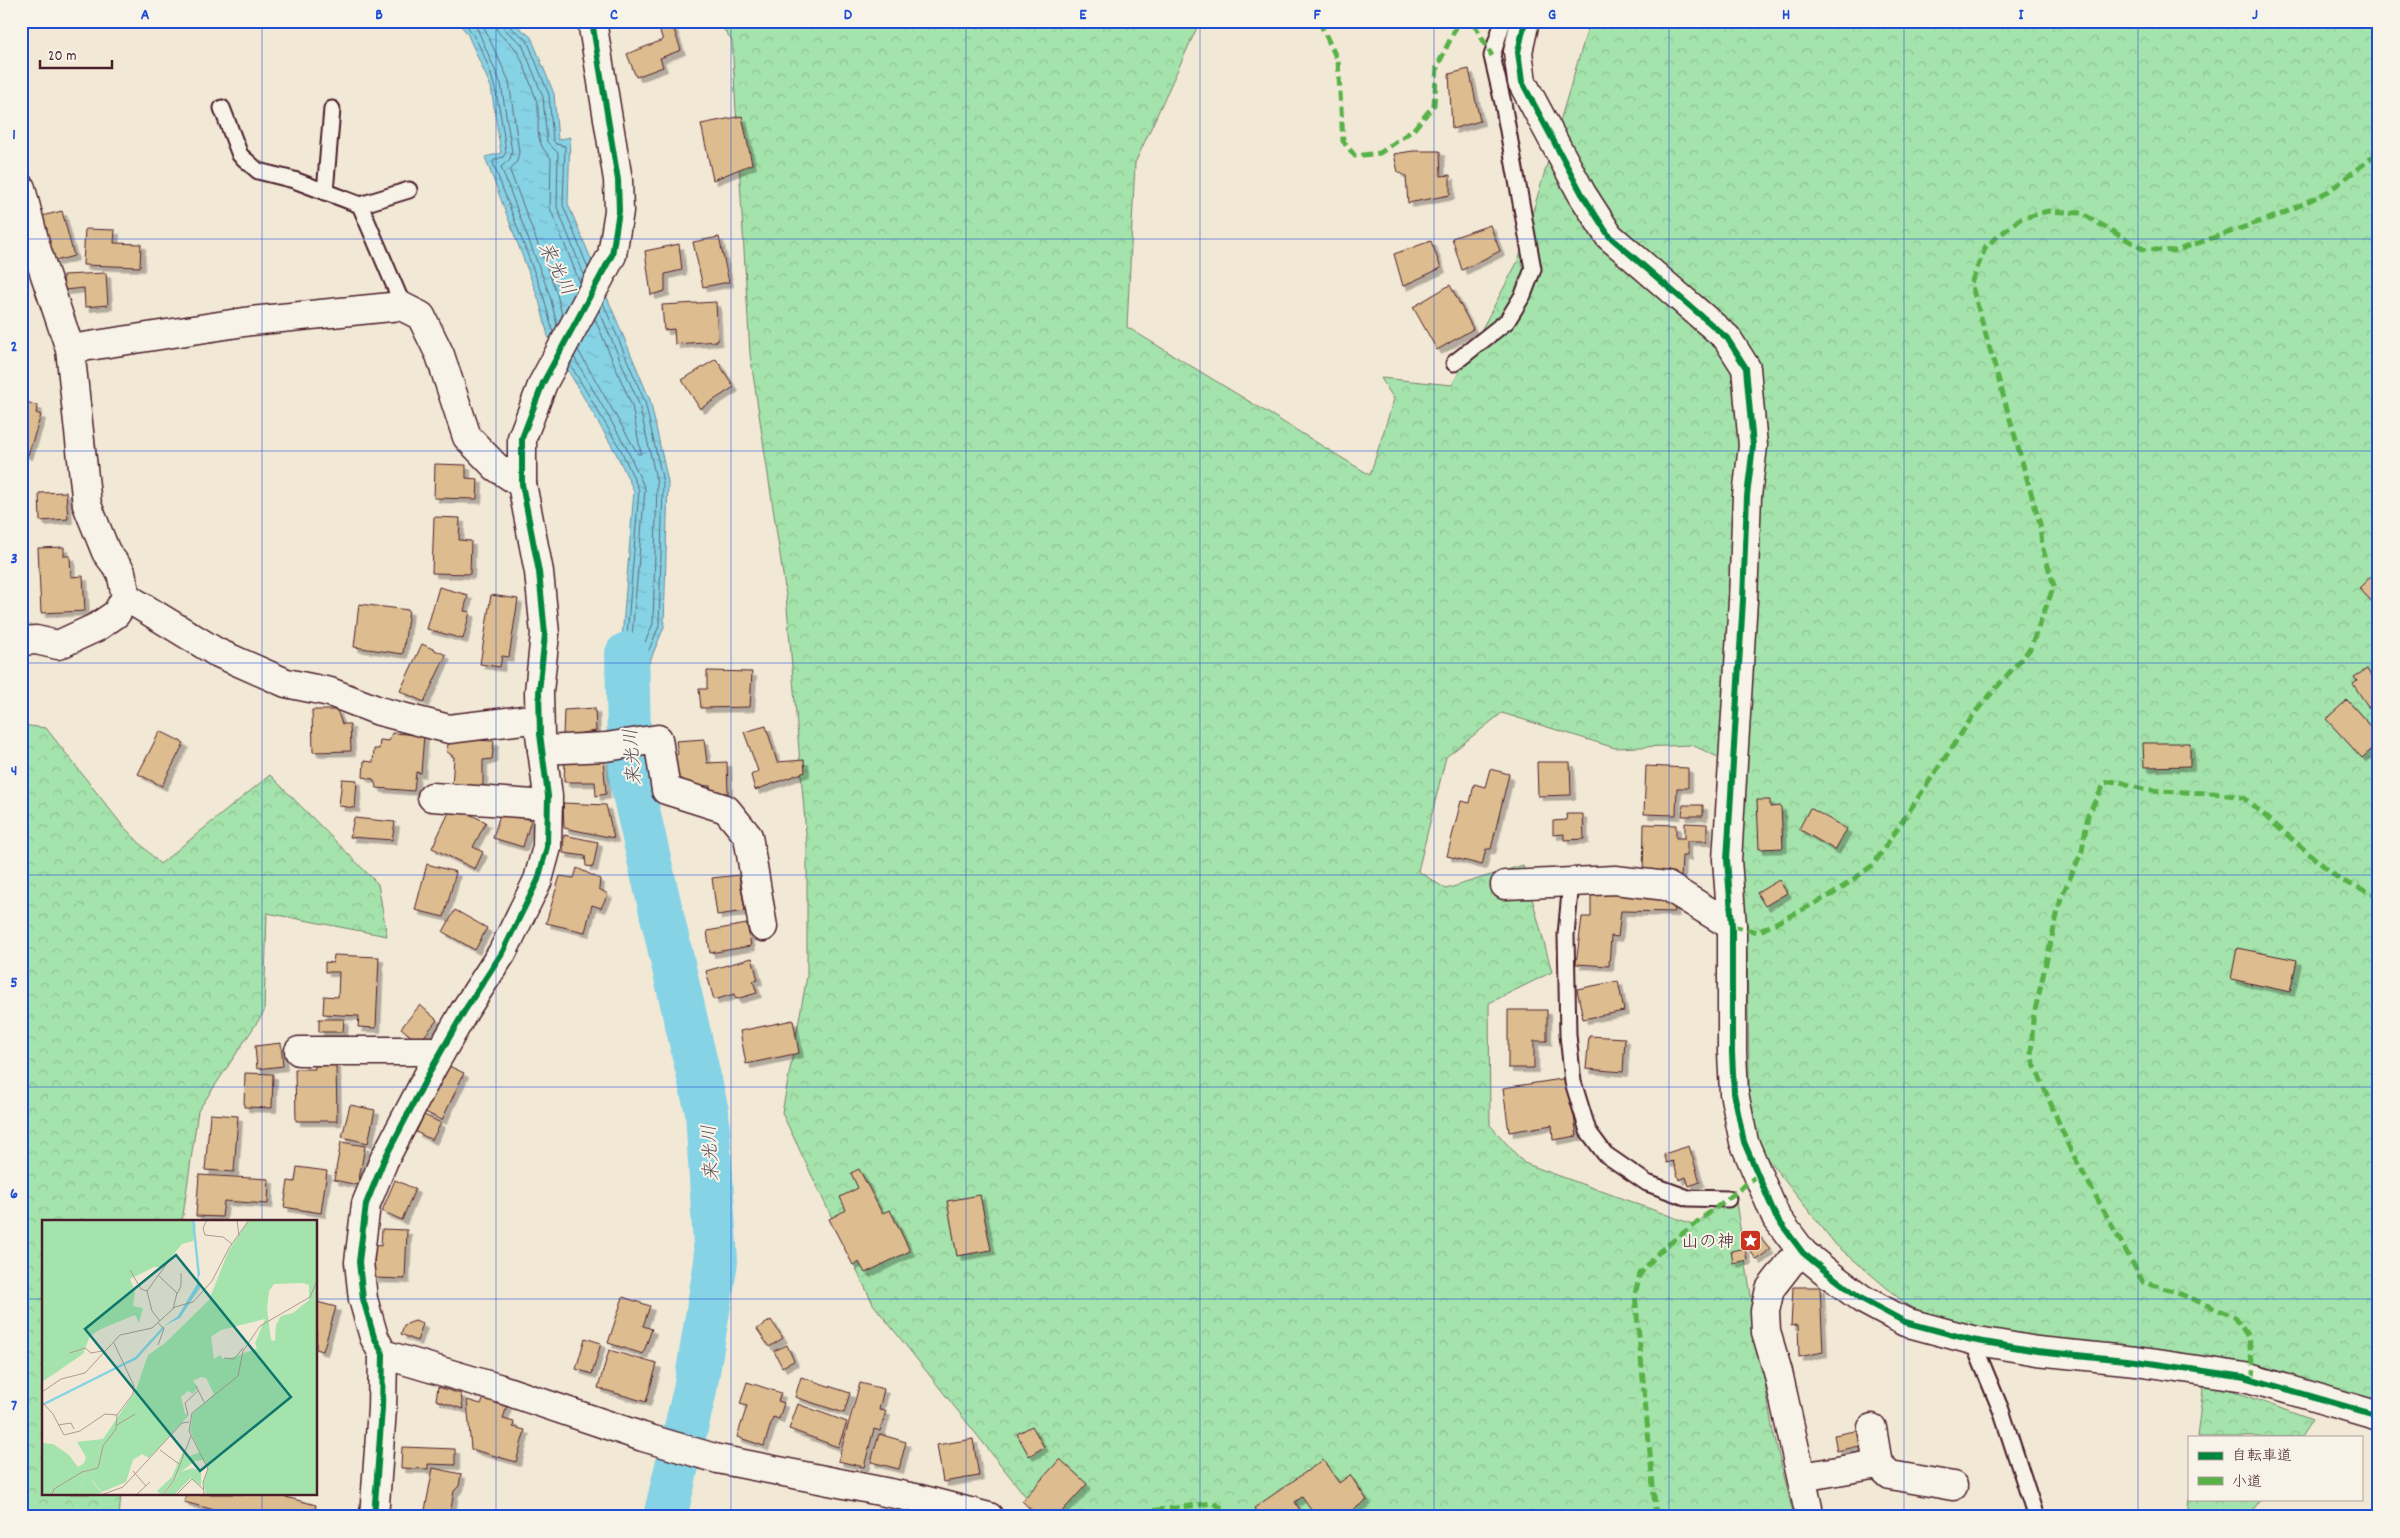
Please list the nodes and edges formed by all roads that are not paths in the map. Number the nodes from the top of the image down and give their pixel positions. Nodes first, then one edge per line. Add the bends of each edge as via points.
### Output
1 (592, 21) edge
2 (1503, 21) edge
3 (1525, 21) edge
4 (222, 108) dead end
5 (332, 109) dead end
6 (21, 188) edge
7 (409, 190) dead end
8 (325, 192) junction
9 (360, 205) junction
10 (404, 308) junction
11 (70, 348) junction
12 (1454, 363) dead end
13 (522, 484) junction
14 (126, 597) junction
15 (21, 640) edge
16 (539, 718) junction
17 (542, 750) junction
18 (432, 797) dead end
19 (548, 805) junction
20 (1571, 882) junction
21 (1505, 885) dead end
22 (1732, 926) junction
23 (763, 927) dead end
24 (299, 1051) dead end
25 (441, 1051) junction
26 (1728, 1199) dead end
27 (1803, 1253) junction
28 (1972, 1340) junction
29 (383, 1354) junction
30 (2379, 1416) edge
31 (1872, 1428) dead end
32 (1878, 1464) junction
33 (1802, 1477) junction
34 (1953, 1486) dead end
35 (374, 1517) edge
36 (990, 1517) edge
37 (1810, 1517) edge
38 (2036, 1517) edge

1 - 13 street via 618,180 619,210 612,255 543,383 522,438
2 - 12 lane via 1492,56 1533,269 1523,295 1507,321
3 - 22 street via 1518,52 1522,82 1582,194 1609,236 1727,338 1746,368 1753,446 1746,496 1727,860
4 - 8 lane via 240,155 258,171
5 - 8 lane
6 - 11 street via 37,251
7 - 9 lane
8 - 9 lane
9 - 10 lane
10 - 11 street via 251,321
10 - 13 street via 421,316 440,355 467,437 496,467
11 - 14 street via 87,505 106,552 121,572
13 - 16 street via 539,572 545,634 538,692
14 - 15 street via 116,614 58,645
14 - 16 street via 216,652 286,683 330,692 378,711 449,729
16 - 17 street
17 - 19 street
17 - 23 street via 606,747 658,739 666,790 726,809 748,836
18 - 19 street
19 - 25 street via 547,847 538,880 502,953
20 - 21 street
20 - 22 street via 1615,880 1667,886
20 - 26 lane via 1566,935 1568,1035 1573,1082 1588,1131 1606,1154 1647,1182 1688,1198
22 - 27 street via 1734,1093 1744,1142 1776,1217
24 - 25 street
25 - 29 street via 384,1160 366,1204 359,1262 363,1299 374,1337
27 - 28 street via 1862,1299 1905,1322
27 - 33 street via 1791,1262 1770,1289 1765,1311 1766,1332
28 - 30 street via 2244,1377
28 - 38 lane via 2002,1410
29 - 35 street
29 - 36 street via 718,1459 920,1498
31 - 32 street
32 - 33 street
32 - 34 street via 1890,1475
33 - 37 street

